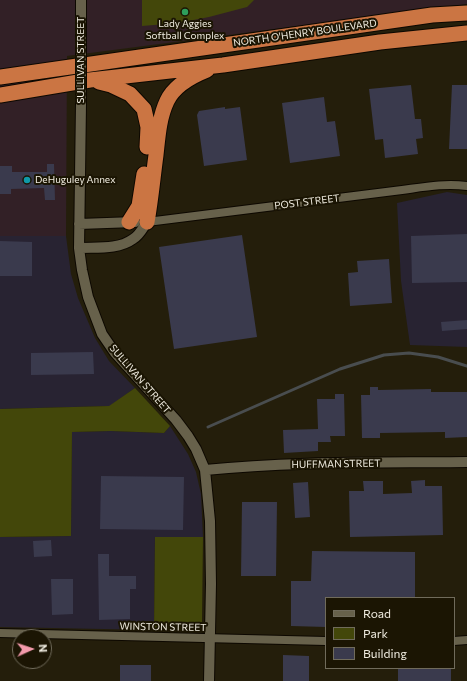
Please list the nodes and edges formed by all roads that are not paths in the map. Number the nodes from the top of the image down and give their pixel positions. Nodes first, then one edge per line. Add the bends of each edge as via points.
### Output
1 (81, 0) edge
2 (467, 13) edge
3 (467, 33) edge
4 (223, 65) junction
5 (0, 77) edge
6 (90, 80) junction
7 (0, 95) edge
8 (467, 186) edge
9 (129, 222) junction
10 (147, 222) junction
11 (79, 224) junction
12 (79, 248) junction
13 (467, 462) edge
14 (205, 470) junction
15 (0, 634) edge
16 (210, 638) junction
17 (467, 640) edge
18 (325, 641) edge
19 (455, 641) edge
20 (209, 681) edge

1 - 11 street, SULLIVAN STREET, bridge
2 - 5 highway, NORTH O'HENRY BOULEVARD via 432,15
3 - 4 highway, NORTH O'HENRY BOULEVARD via 380,42
4 - 6 highway, NORTH O'HENRY BOULEVARD
4 - 10 highway via 198,73 180,85 167,100 159,121
6 - 7 highway, NORTH O'HENRY BOULEVARD
6 - 9 highway via 111,85 130,94 144,109 148,126 146,162 139,206
8 - 10 street, POST STREET via 425,186
9 - 10 street, POST STREET
9 - 11 street, POST STREET
10 - 12 street via 134,239 124,244
11 - 12 street, SULLIVAN STREET
12 - 14 street, SULLIVAN STREET via 88,296 102,334 115,354 184,431 196,449
13 - 14 street, HUFFMAN STREET via 241,466
14 - 16 street, SULLIVAN STREET via 210,521
15 - 16 street, WINSTON STREET
16 - 18 street, WINSTON STREET
16 - 20 street, SULLIVAN STREET
17 - 19 street

